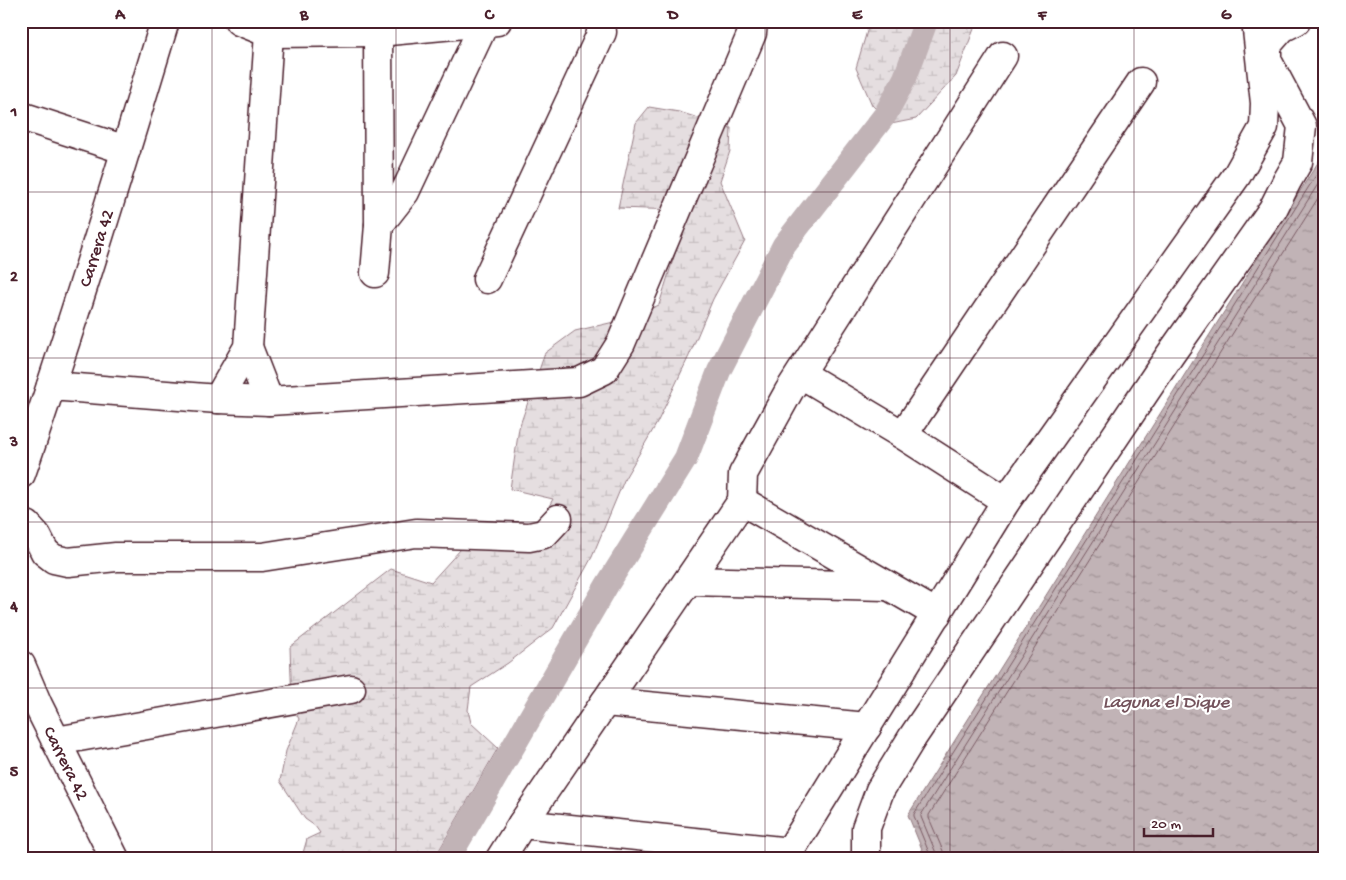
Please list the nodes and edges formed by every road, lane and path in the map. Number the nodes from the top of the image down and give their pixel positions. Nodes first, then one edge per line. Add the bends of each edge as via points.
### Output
1 (165, 21) edge
2 (239, 21) edge
3 (599, 21) edge
4 (753, 21) edge
5 (1256, 21) edge
6 (1296, 21) edge
7 (491, 22) edge
8 (269, 32) junction
9 (378, 32) junction
10 (1003, 56) dead end
11 (1141, 82) dead end
12 (21, 116) edge
13 (126, 150) junction
14 (378, 225) junction
15 (375, 274) dead end
16 (487, 279) dead end
17 (248, 347) junction
18 (801, 374) junction
19 (51, 386) junction
20 (218, 399) junction
21 (269, 401) junction
22 (28, 431) edge
23 (903, 435) junction
24 (21, 474) edge
25 (742, 501) junction
26 (1006, 501) junction
27 (558, 519) dead end
28 (21, 524) edge
29 (688, 581) junction
30 (889, 586) junction
31 (937, 614) junction
32 (21, 665) edge
33 (351, 689) dead end
34 (605, 702) junction
35 (30, 709) edge
36 (867, 727) junction
37 (56, 741) junction
38 (522, 824) junction
39 (787, 855) edge
40 (114, 859) edge
41 (500, 859) edge
42 (866, 859) edge

1 - 13 street, Carrera 42
2 - 8 street
3 - 16 street via 602,32
4 - 21 street via 752,33 625,334 604,370 579,382
5 - 26 street via 1265,103 1264,127 1237,175
6 - 42 street via 1282,28 1267,45 1267,60 1302,126 1298,162 1273,209 1159,372 880,790 866,828
7 - 9 street
7 - 14 street via 405,192
8 - 9 street
8 - 17 street
9 - 14 street
10 - 18 street
11 - 23 street
12 - 13 street
13 - 19 street, Carrera 42
14 - 15 street
17 - 20 street
17 - 21 street
18 - 23 street
18 - 25 street via 743,474
19 - 20 street
19 - 22 street, Carrera 42
20 - 21 street
22 - 24 street, Carrera 42
23 - 26 street
25 - 29 street
25 - 30 street
26 - 31 street
27 - 28 street via 544,534 529,537 416,533 262,557 116,558 68,562 54,559 45,552 38,536 27,525
29 - 30 street
29 - 34 street
30 - 31 street
31 - 36 street
32 - 35 street, Carrera 42
33 - 37 street
34 - 36 street
34 - 38 street
35 - 37 street, Carrera 42
36 - 39 street
37 - 40 street, Carrera 42
38 - 39 street
38 - 41 street

